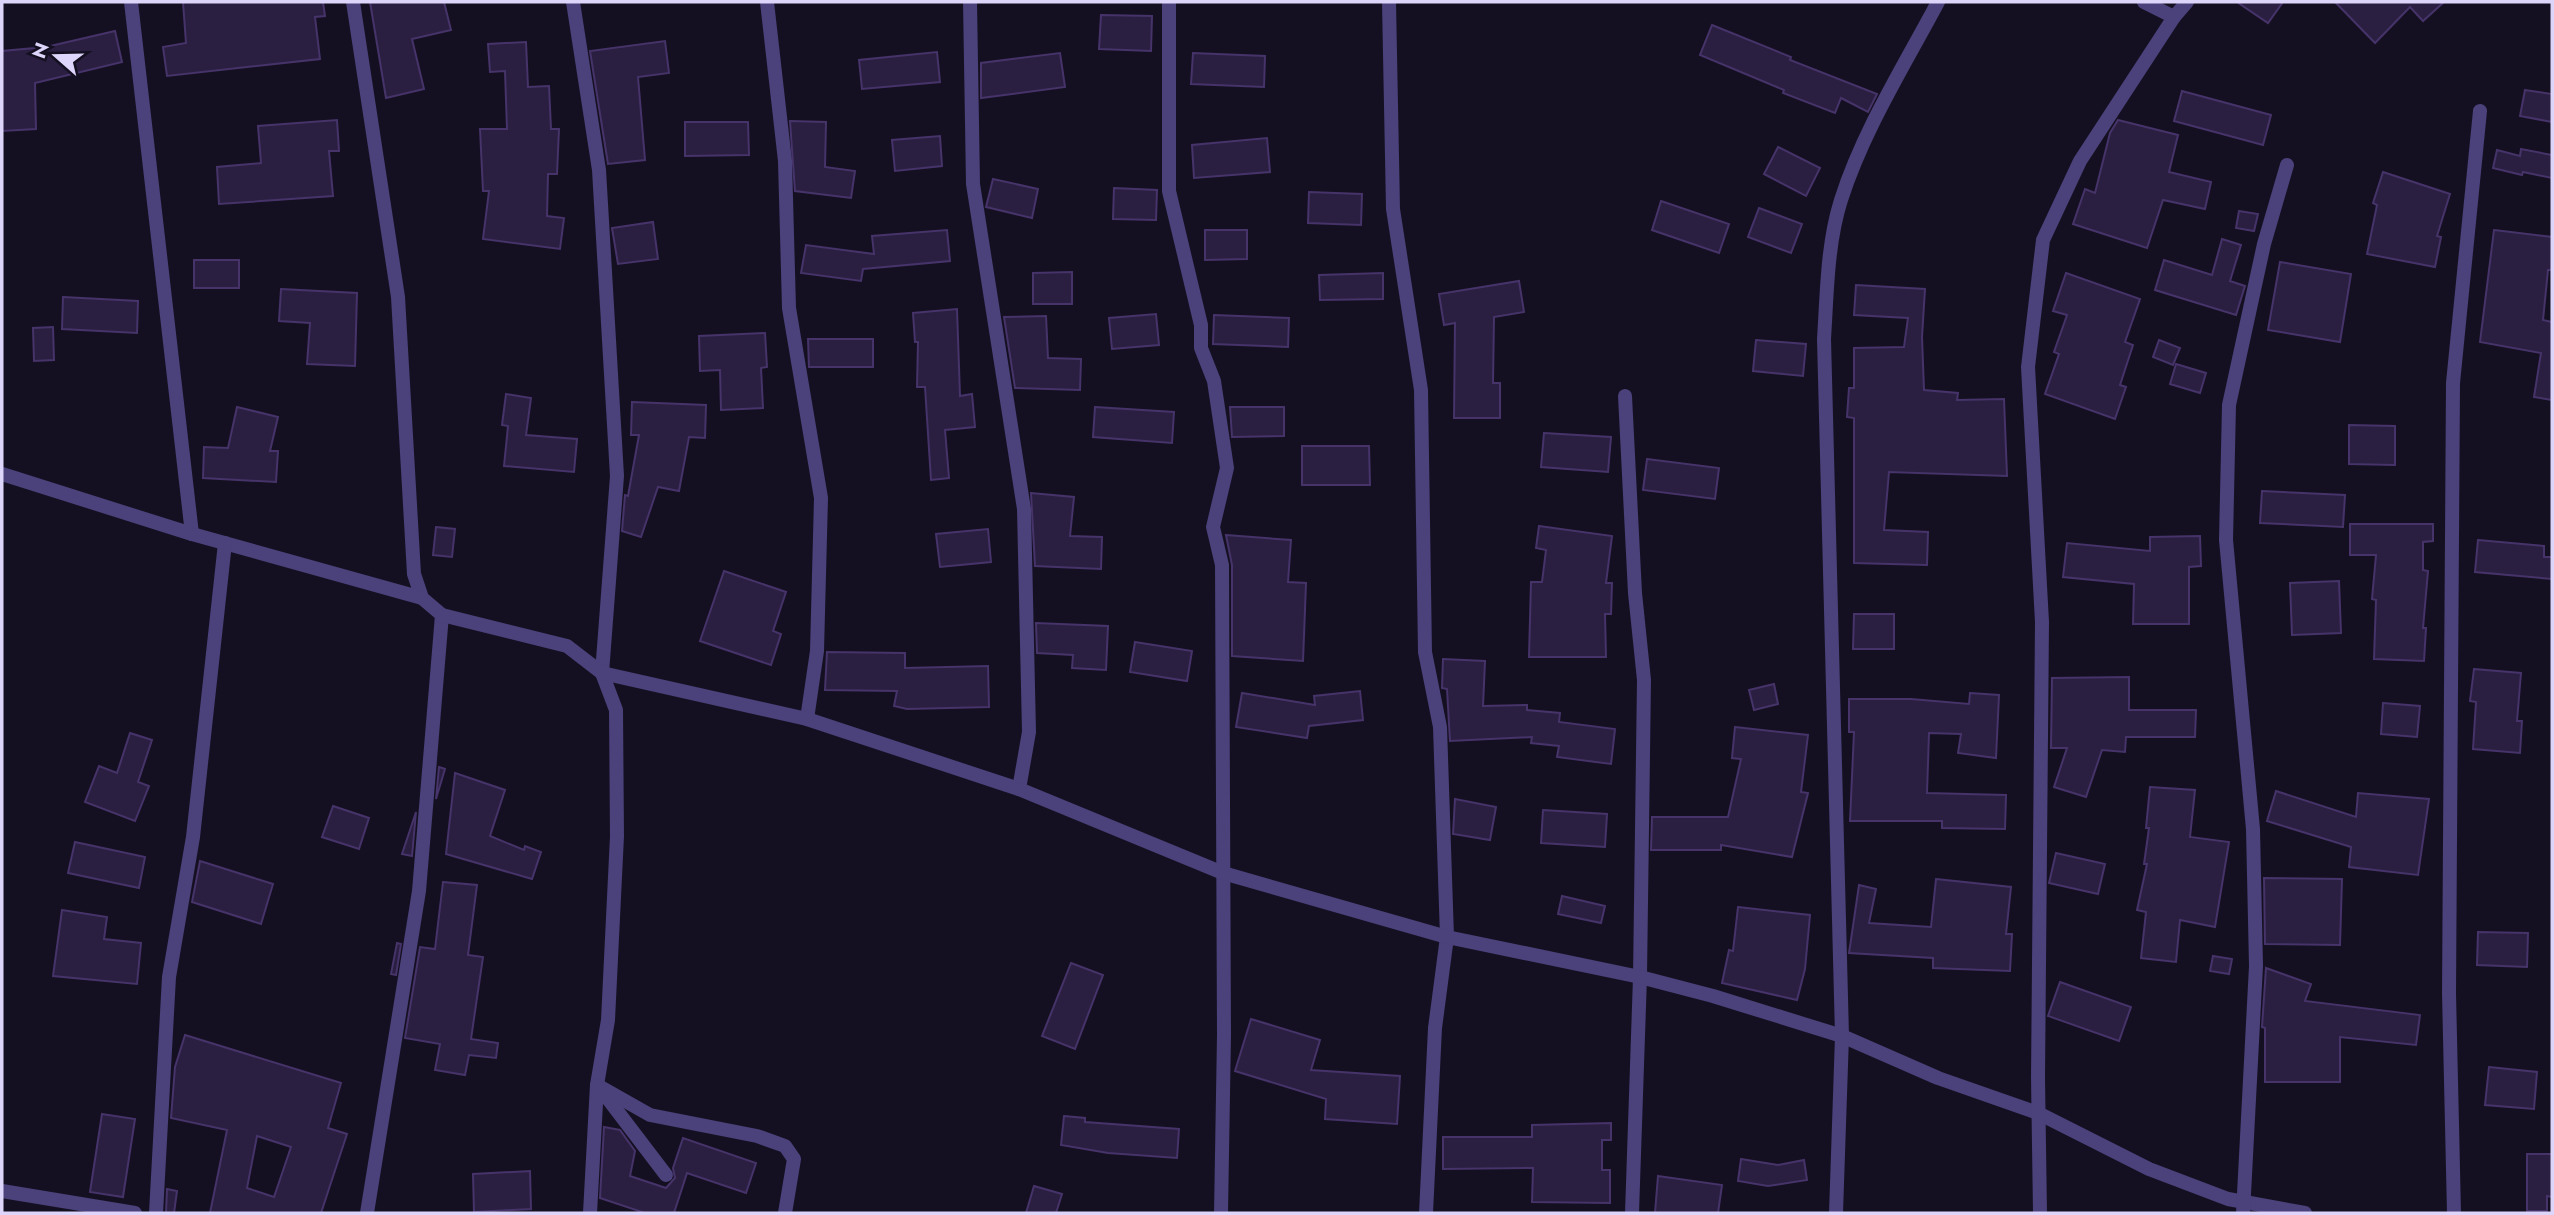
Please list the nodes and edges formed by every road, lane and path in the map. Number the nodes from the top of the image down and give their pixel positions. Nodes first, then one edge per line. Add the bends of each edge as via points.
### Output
1 (131, 2) edge
2 (353, 2) edge
3 (573, 2) edge
4 (767, 2) edge
5 (970, 2) edge
6 (1169, 2) edge
7 (1389, 2) edge
8 (1938, 2) edge
9 (2144, 2) edge
10 (2187, 2) edge
11 (2174, 17) junction
12 (2480, 111) dead end
13 (2287, 165) dead end
14 (1625, 396) dead end
15 (2, 474) edge
16 (192, 534) junction
17 (225, 542) junction
18 (422, 598) junction
19 (442, 615) junction
20 (602, 673) junction
21 (807, 719) junction
22 (1019, 789) junction
23 (1223, 873) junction
24 (1447, 937) junction
25 (1640, 977) junction
26 (1842, 1036) junction
27 (597, 1085) junction
28 (2038, 1113) junction
29 (666, 1175) dead end
30 (2, 1191) edge
31 (2243, 1208) edge
32 (135, 1213) edge
33 (156, 1213) edge
34 (367, 1213) edge
35 (590, 1213) edge
36 (785, 1213) edge
37 (1221, 1213) edge
38 (1426, 1213) edge
39 (1632, 1213) edge
40 (1836, 1213) edge
41 (2040, 1213) edge
42 (2305, 1213) edge
43 (2454, 1213) edge

1 - 16 street
2 - 18 street via 398,298 414,573
3 - 20 street via 599,170 617,475
4 - 21 street via 785,161 789,308 821,498 817,652
5 - 22 street via 973,184 1024,509 1029,732
6 - 23 street via 1169,191 1201,325 1200,348 1214,381 1227,468 1213,527 1222,565
7 - 24 street via 1393,209 1421,390 1424,652 1440,727
8 - 26 street via 1871,129 1840,201 1828,272 1824,339
9 - 11 street
10 - 11 street
11 - 28 street via 2080,161 2041,253 2028,367 2042,622
12 - 43 street via 2453,397 2449,993
13 - 31 street via 2264,244 2229,405 2225,540 2253,829 2256,966
14 - 25 street via 1644,680
15 - 16 street
16 - 17 street
17 - 18 street
17 - 33 street via 193,837 169,977
18 - 19 street
19 - 20 street via 567,646
19 - 34 street via 419,891
20 - 21 street
20 - 27 street via 616,710 617,823 608,1020
21 - 22 street
22 - 23 street
23 - 24 street
23 - 37 street
24 - 25 street
24 - 38 street via 1435,1028
25 - 26 street
25 - 39 street
26 - 28 street via 1938,1078
26 - 40 street
27 - 29 street
27 - 35 street
27 - 36 street via 650,1115 785,1146 794,1159
28 - 31 street via 2149,1169
28 - 41 street
30 - 32 street
31 - 42 street

